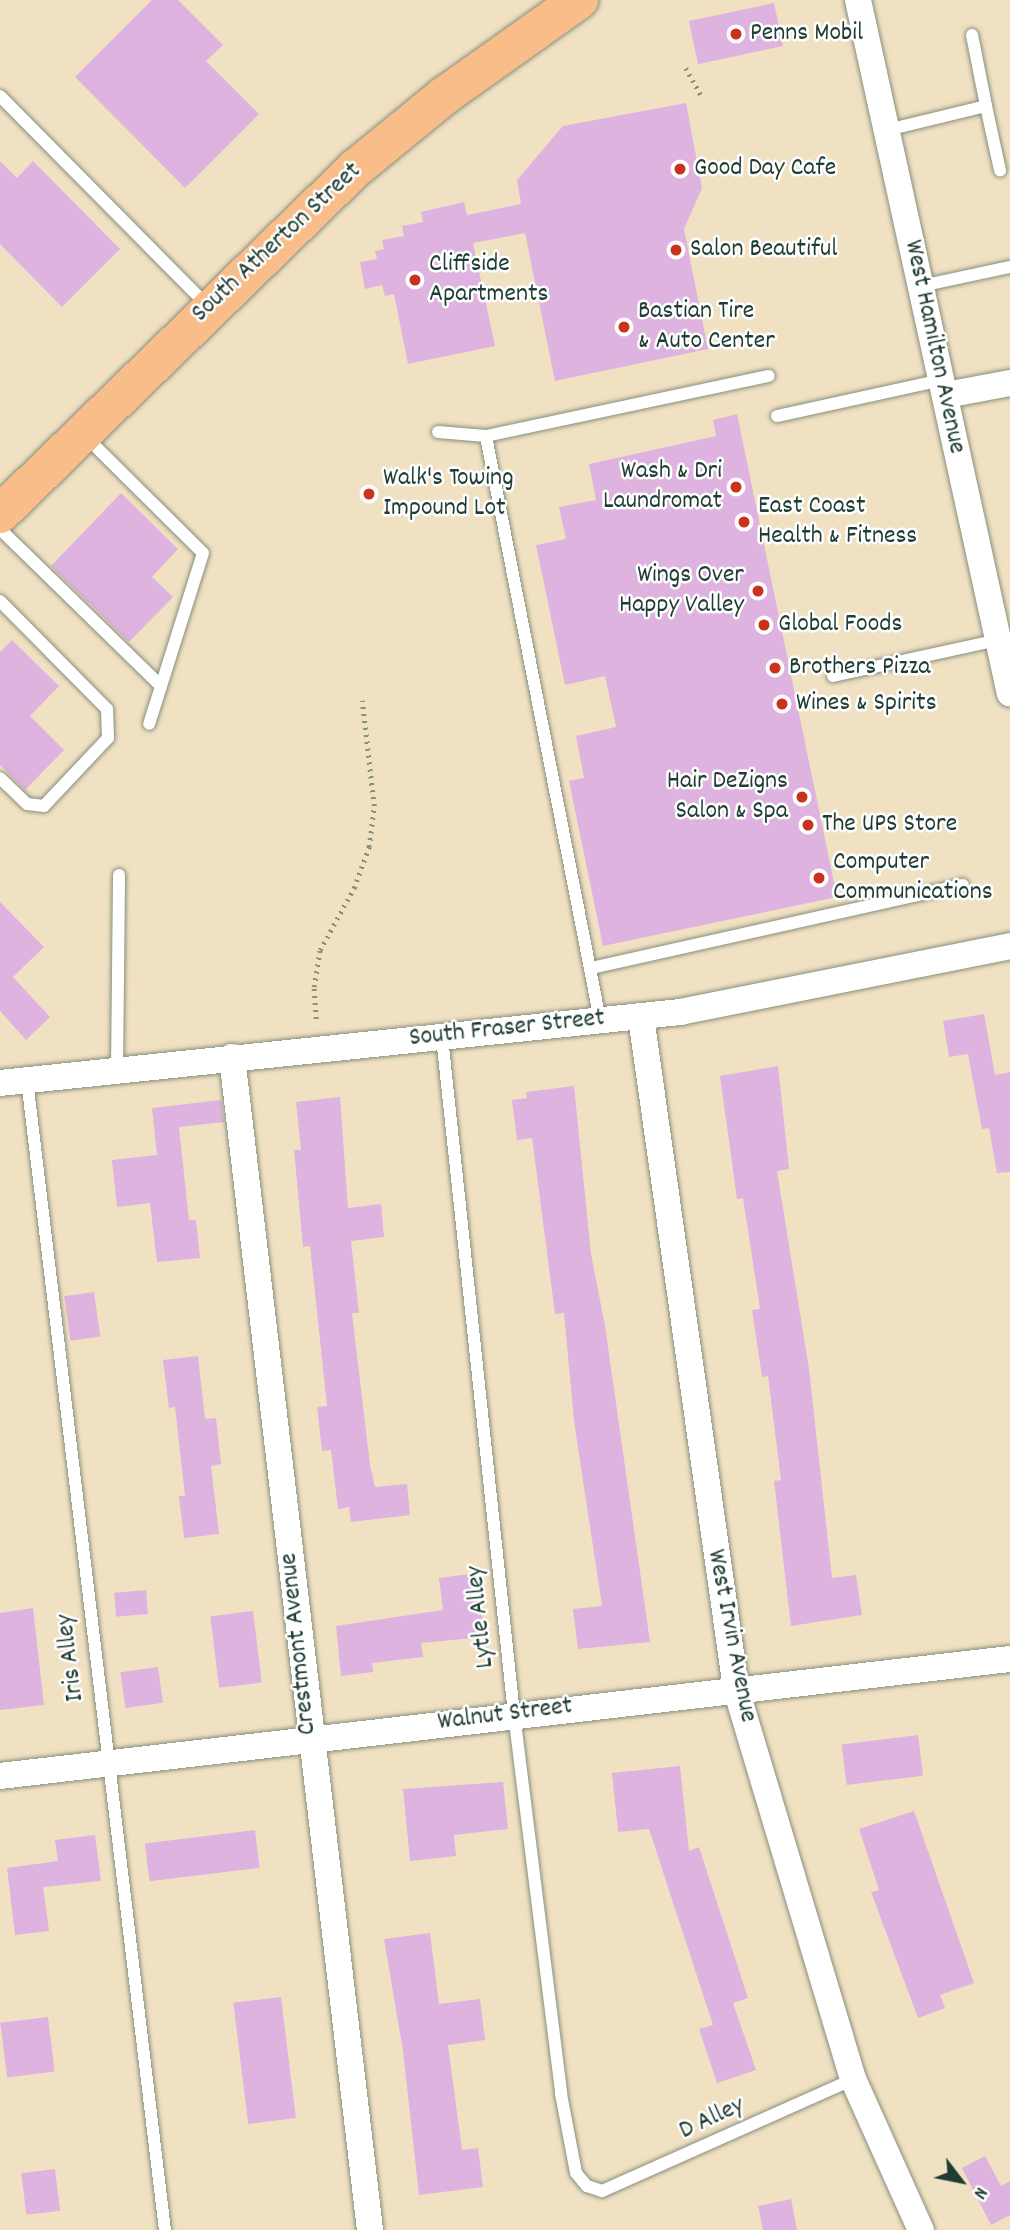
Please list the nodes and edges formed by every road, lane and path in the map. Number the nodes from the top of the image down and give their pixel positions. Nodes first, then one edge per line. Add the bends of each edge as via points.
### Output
1 (858, 0) edge
2 (562, 5) edge
3 (972, 35) dead end
4 (686, 68) dead end
5 (0, 96) edge
6 (702, 97) dead end
7 (986, 106) junction
8 (887, 130) junction
9 (1000, 170) dead end
10 (1010, 267) edge
11 (921, 286) junction
12 (209, 307) junction
13 (769, 376) dead end
14 (1010, 383) edge
15 (944, 388) junction
16 (777, 416) dead end
17 (81, 432) junction
18 (438, 432) dead end
19 (486, 436) junction
20 (0, 514) edge
21 (0, 528) edge
22 (0, 601) edge
23 (1004, 655) edge
24 (833, 676) dead end
25 (161, 686) junction
26 (1010, 694) edge
27 (362, 701) dead end
28 (149, 724) dead end
29 (0, 778) edge
30 (119, 876) dead end
31 (963, 885) dead end
32 (1010, 946) edge
33 (591, 968) junction
34 (641, 1017) junction
35 (316, 1019) dead end
36 (600, 1020) junction
37 (442, 1037) junction
38 (232, 1058) junction
39 (117, 1070) junction
40 (27, 1080) junction
41 (0, 1083) edge
42 (1010, 1659) edge
43 (736, 1689) junction
44 (514, 1714) junction
45 (309, 1738) junction
46 (106, 1764) junction
47 (0, 1776) edge
48 (853, 2079) junction
49 (587, 2186) joint
50 (165, 2230) edge
51 (370, 2230) edge
52 (921, 2230) edge

1 - 8 street, West Hamilton Avenue
2 - 12 main road, South Atherton Street via 392,137
3 - 7 lane
4 - 6 path
5 - 12 lane
7 - 8 lane
7 - 9 lane
8 - 11 street, West Hamilton Avenue
10 - 11 lane
11 - 15 street, West Hamilton Avenue
12 - 17 main road, South Atherton Street
13 - 19 lane
14 - 15 street
15 - 16 lane
15 - 23 street, West Hamilton Avenue
17 - 20 main road, South Atherton Street
17 - 25 lane via 203,553
18 - 19 lane
19 - 33 lane
21 - 25 lane
22 - 29 lane via 107,709 108,738 44,806 27,804
23 - 24 lane
23 - 26 street, West Hamilton Avenue
25 - 28 lane
27 - 35 path via 374,806 369,847 354,888 320,950 314,987
30 - 39 lane
31 - 33 lane
32 - 34 street, South Fraser Street
33 - 36 lane
34 - 36 street, South Fraser Street
34 - 43 street, West Irvin Avenue
36 - 37 street, South Fraser Street
37 - 38 street, South Fraser Street
37 - 44 lane, Lytle Alley
38 - 39 street, South Fraser Street
38 - 45 street, Crestmont Avenue
39 - 40 street, South Fraser Street
40 - 41 street, South Fraser Street
40 - 46 lane, Iris Alley
42 - 43 street, Walnut Street
43 - 44 street, Walnut Street
43 - 48 street, West Irvin Avenue
44 - 45 street, Walnut Street
44 - 49 lane, Lytle Alley via 561,2094 576,2174
45 - 46 street, Walnut Street
45 - 51 street, Crestmont Avenue
46 - 47 street, Walnut Street
46 - 50 lane, Iris Alley
48 - 49 lane, D Alley via 602,2191
48 - 52 street, West Irvin Avenue

